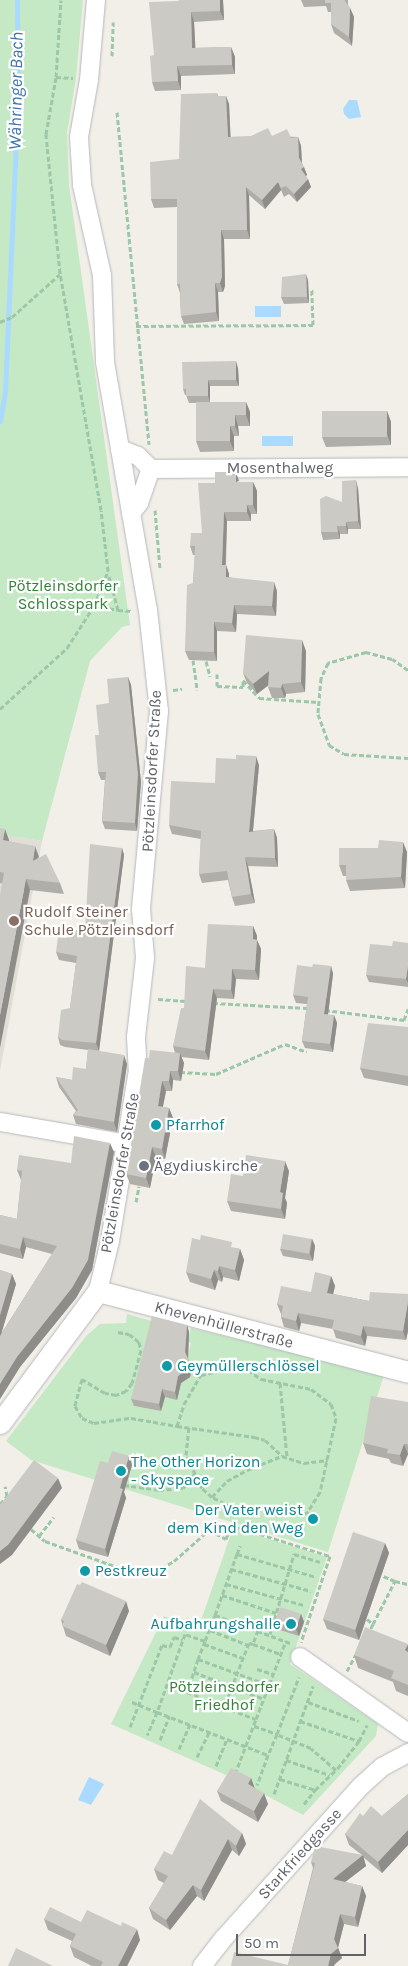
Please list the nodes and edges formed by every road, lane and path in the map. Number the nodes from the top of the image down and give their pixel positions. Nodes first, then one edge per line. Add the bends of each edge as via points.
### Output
1 (61, 0) edge
2 (96, 0) edge
3 (113, 19) dead end
4 (112, 56) dead end
5 (117, 112) dead end
6 (60, 273) junction
7 (312, 288) dead end
8 (2, 321) edge
9 (136, 326) junction
10 (120, 449) junction
11 (408, 467) edge
12 (151, 469) junction
13 (155, 507) dead end
14 (131, 513) junction
15 (108, 572) junction
16 (160, 574) dead end
17 (94, 606) junction
18 (118, 610) junction
19 (128, 612) dead end
20 (193, 660) edge
21 (206, 661) edge
22 (408, 670) edge
23 (217, 674) dead end
24 (210, 676) dead end
25 (170, 680) dead end
26 (182, 689) dead end
27 (174, 690) dead end
28 (197, 690) dead end
29 (171, 694) dead end
30 (318, 702) junction
31 (0, 709) edge
32 (408, 758) edge
33 (154, 999) dead end
34 (194, 1002) edge
35 (204, 1002) edge
36 (408, 1009) edge
37 (307, 1052) dead end
38 (170, 1072) edge
39 (0, 1122) edge
40 (127, 1144) junction
41 (98, 1291) junction
42 (118, 1332) dead end
43 (139, 1361) junction
44 (144, 1363) edge
45 (408, 1372) edge
46 (280, 1383) junction
47 (0, 1423) edge
48 (177, 1426) junction
49 (189, 1428) junction
50 (282, 1456) junction
51 (287, 1457) junction
52 (328, 1460) junction
53 (195, 1473) junction
54 (118, 1483) edge
55 (6, 1486) dead end
56 (212, 1497) junction
57 (0, 1505) edge
58 (7, 1511) edge
59 (54, 1517) dead end
60 (31, 1529) edge
61 (39, 1536) junction
62 (240, 1546) dead end
63 (237, 1554) junction
64 (320, 1562) dead end
65 (289, 1568) junction
66 (231, 1569) junction
67 (382, 1575) dead end
68 (316, 1577) dead end
69 (395, 1581) junction
70 (226, 1584) junction
71 (408, 1584) edge
72 (285, 1585) junction
73 (311, 1591) dead end
74 (222, 1594) junction
75 (280, 1598) junction
76 (304, 1605) dead end
77 (276, 1613) junction
78 (215, 1615) junction
79 (366, 1618) dead end
80 (373, 1624) junction
81 (210, 1630) junction
82 (258, 1630) junction
83 (270, 1634) junction
84 (183, 1640) junction
85 (286, 1641) junction
86 (364, 1641) edge
87 (204, 1642) junction
88 (253, 1644) junction
89 (248, 1645) junction
90 (359, 1649) edge
91 (300, 1651) junction
92 (281, 1654) junction
93 (243, 1658) junction
94 (198, 1659) junction
95 (257, 1669) dead end
96 (194, 1672) junction
97 (237, 1673) junction
98 (273, 1674) junction
99 (299, 1677) dead end
100 (339, 1684) junction
101 (269, 1685) junction
102 (232, 1686) junction
103 (314, 1686) dead end
104 (264, 1699) junction
105 (132, 1702) dead end
106 (308, 1702) junction
107 (138, 1704) junction
108 (224, 1707) junction
109 (157, 1712) junction
110 (169, 1716) junction
111 (256, 1719) junction
112 (300, 1721) junction
113 (190, 1724) junction
114 (254, 1726) junction
115 (130, 1727) dead end
116 (209, 1732) junction
117 (408, 1733) edge
118 (277, 1734) junction
119 (148, 1735) dead end
120 (227, 1739) junction
121 (160, 1740) dead end
122 (293, 1740) junction
123 (359, 1741) junction
124 (246, 1746) junction
125 (179, 1749) dead end
126 (408, 1753) edge
127 (268, 1755) junction
128 (197, 1757) dead end
129 (286, 1760) junction
130 (216, 1766) dead end
131 (336, 1770) junction
132 (235, 1774) edge
133 (330, 1775) junction
134 (280, 1778) junction
135 (257, 1785) dead end
136 (315, 1790) junction
137 (274, 1794) dead end
138 (304, 1804) dead end
139 (202, 1966) edge

1 - 6 path via 56,77 46,134
2 - 10 street, Pötzleinsdorfer Straße via 79,146 82,185 102,275 105,362
3 - 4 path
5 - 9 path
6 - 8 path via 12,317
6 - 15 path via 101,510
7 - 9 path via 313,325
9 - 12 path
10 - 12 street via 138,456
10 - 14 street, Pötzleinsdorfer Straße
11 - 12 street, Mosenthalweg
12 - 14 street via 139,503
13 - 16 path
14 - 40 street, Pötzleinsdorfer Straße via 149,619 159,711 141,909 145,958 136,1037 138,1070
15 - 17 path
15 - 18 path
17 - 18 path
17 - 31 path via 67,648
18 - 19 path
20 - 28 path
21 - 24 path
22 - 30 path via 392,659 366,652 328,663 321,678
23 - 30 path via 217,686 243,687 243,680 259,698
25 - 29 path
26 - 27 path
30 - 32 path via 324,735 335,749 361,756
33 - 34 path
35 - 36 path via 287,1006 404,1020
37 - 38 path via 285,1044 216,1074
39 - 40 street
40 - 41 street, Pötzleinsdorfer Straße
41 - 45 street, Khevenhüllerstraße
41 - 47 street, Pötzleinsdorfer Straße
42 - 43 path via 129,1334 139,1342
43 - 44 path
43 - 48 path via 132,1383 126,1391 116,1395 105,1393 82,1379 75,1406 82,1418 94,1423 131,1418
46 - 48 path via 232,1368 201,1374 184,1404
46 - 51 path
46 - 52 path via 311,1389 331,1404 336,1427
48 - 49 path
49 - 50 path via 264,1440
49 - 53 path via 186,1455
50 - 51 path
50 - 56 path via 240,1473
51 - 52 path via 304,1463
52 - 56 path via 320,1492 307,1513 296,1514 285,1508 231,1507
53 - 54 path via 183,1488 159,1490
53 - 56 path via 202,1488
55 - 57 path via 7,1496
57 - 58 path
59 - 61 path
60 - 61 path
61 - 91 path via 134,1573 155,1572 174,1561 209,1530 226,1539 231,1525 330,1556
62 - 63 path
63 - 65 path
63 - 66 path
64 - 65 path via 294,1554
65 - 68 path
65 - 72 path
66 - 70 path
66 - 72 path
67 - 69 path
69 - 71 path
69 - 80 path
70 - 74 path
70 - 75 path
72 - 73 path
72 - 75 path
74 - 77 path
74 - 78 path
75 - 76 path
75 - 77 path
77 - 83 path
78 - 81 path
78 - 82 path
79 - 80 path
80 - 86 path
81 - 87 path
81 - 89 path
82 - 83 path
82 - 88 path
83 - 85 path
84 - 87 path via 185,1634
84 - 107 path via 174,1637 170,1647 162,1645
84 - 109 path
85 - 91 path
85 - 92 path
87 - 93 path
87 - 94 path
88 - 89 path
88 - 92 path
89 - 93 path
90 - 100 path
91 - 100 street
92 - 98 path
93 - 97 path
94 - 96 path
94 - 97 path
95 - 98 path
96 - 102 path
96 - 108 path via 187,1692 198,1696 196,1700
97 - 101 path
97 - 102 path
98 - 101 path
99 - 118 path
100 - 117 street
101 - 104 path
102 - 104 path
102 - 108 path
103 - 106 path
104 - 111 path
105 - 107 path
106 - 112 path
106 - 123 path via 368,1726
107 - 109 path
107 - 115 path
108 - 111 path
109 - 110 path
109 - 119 path
110 - 113 path
110 - 121 path
111 - 114 path
112 - 122 path
112 - 123 path
113 - 116 path
113 - 125 path
114 - 118 path
114 - 124 path
116 - 120 path
116 - 128 path
118 - 122 path
118 - 127 path
120 - 124 path
120 - 130 path
122 - 129 path
122 - 131 path via 311,1748
123 - 131 path
124 - 127 path
124 - 132 path
126 - 139 street, Starkfriedgasse via 382,1767 361,1786
127 - 135 path
129 - 133 path
129 - 134 path
131 - 133 path
133 - 136 path
134 - 136 path
134 - 137 path
136 - 138 path

